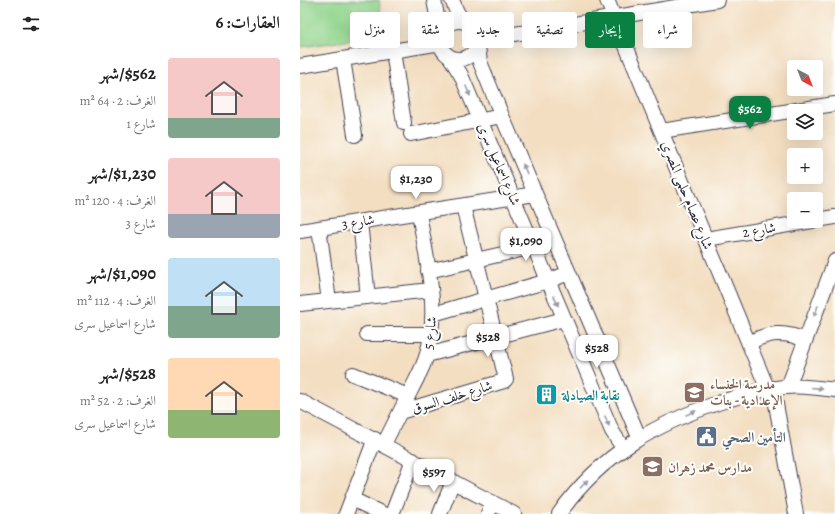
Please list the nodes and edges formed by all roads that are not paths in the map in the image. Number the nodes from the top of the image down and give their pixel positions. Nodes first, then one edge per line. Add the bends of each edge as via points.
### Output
1 (434, 0) edge
2 (452, 0) edge
3 (607, 0) edge
4 (717, 0) edge
5 (436, 12) edge
6 (612, 12) edge
7 (635, 14) edge
8 (462, 19) edge
9 (585, 23) edge
10 (514, 36) edge
11 (408, 48) edge
12 (444, 48) edge
13 (476, 48) edge
14 (479, 48) edge
15 (627, 48) edge
16 (393, 51) junction
17 (450, 57) junction
18 (343, 59) junction
19 (300, 66) edge
20 (835, 104) edge
21 (502, 116) junction
22 (480, 120) junction
23 (661, 131) junction
24 (355, 135) dead end
25 (536, 194) junction
26 (513, 198) junction
27 (463, 206) junction
28 (419, 212) junction
29 (835, 217) edge
30 (823, 219) edge
31 (360, 222) junction
32 (787, 225) edge
33 (320, 228) junction
34 (300, 231) edge
35 (706, 239) junction
36 (534, 247) junction
37 (477, 260) junction
38 (835, 261) edge
39 (428, 271) junction
40 (569, 273) junction
41 (548, 281) junction
42 (431, 290) junction
43 (368, 297) junction
44 (486, 299) junction
45 (329, 301) junction
46 (300, 304) edge
47 (433, 314) junction
48 (564, 319) junction
49 (367, 334) dead end
50 (432, 334) junction
51 (496, 337) junction
52 (805, 340) junction
53 (748, 343) junction
54 (603, 352) junction
55 (427, 355) junction
56 (582, 361) junction
57 (353, 374) dead end
58 (788, 387) junction
59 (770, 389) junction
60 (835, 390) edge
61 (408, 396) junction
62 (300, 401) edge
63 (400, 412) junction
64 (639, 437) junction
65 (379, 442) junction
66 (623, 448) junction
67 (413, 460) junction
68 (452, 481) junction
69 (352, 499) junction
70 (490, 508) edge
71 (346, 514) edge
72 (383, 514) edge
73 (392, 514) edge
74 (440, 514) edge
75 (514, 514) edge
76 (559, 514) edge
77 (796, 514) edge

1 - 5 street
2 - 8 street
3 - 6 street, شارع عصام حلمى المصري
4 - 7 street
9 - 10 street
11 - 16 street
12 - 17 street
13 - 17 street via 467,58
14 - 21 street, شارع اسماعيل سرى via 480,62
15 - 23 street, شارع عصام حلمى المصري
16 - 18 street
16 - 22 street via 408,128
17 -> 22 street, شارع اسماعيل سرى via 459,70
18 - 19 street
18 - 24 street
20 - 23 street
21 - 22 street
25 -> 21 street, شارع اسماعيل سرى
22 - 26 street, شارع اسماعيل سرى
23 - 35 street, شارع عصام حلمى المصري
25 - 26 street, شارع 3
25 - 40 street, شارع اسماعيل سرى
26 - 27 street, شارع 3
26 - 36 street, شارع اسماعيل سرى
27 - 28 street, شارع 3
27 - 37 street
28 - 31 street, شارع 3
28 - 39 street, شارع 5
29 - 30 street
31 - 33 street, شارع 3
31 - 43 street
32 - 35 street, شارع 2
33 - 34 street, شارع 3
33 - 45 street
35 - 53 street, شارع عصام حلمى المصري
36 - 37 street
36 - 41 street, شارع اسماعيل سرى
37 - 39 street
37 - 44 street
38 -> 52 street
39 - 42 street, شارع 5
40 - 41 street
40 - 54 street, شارع اسماعيل سرى
41 - 44 street
41 -> 48 street, شارع اسماعيل سرى
42 - 43 street
42 - 47 street, شارع 5
43 - 45 street
44 - 47 street
44 - 51 street
45 - 46 street
47 - 50 street, شارع 5
48 - 51 street
48 - 56 street, شارع اسماعيل سرى
49 - 50 street
50 - 55 street, شارع 5
51 - 55 street
51 - 63 street, شارع خلف السوق via 505,380
52 - 53 street via 776,333
52 - 58 street
53 - 59 street, شارع عصام حلمى المصري
54 - 56 street
54 - 64 street, شارع اسماعيل سرى
55 - 61 street, شارع 5
56 -> 66 street, شارع اسماعيل سرى via 614,436
57 - 61 street
58 - 59 street
58 -> 60 street
64 -> 59 street via 704,407
59 - 77 street, شارع عصام حلمى المصري
61 - 63 street, شارع 5
62 - 65 street
63 - 65 street, شارع 5
64 - 66 street
65 - 67 street
65 - 69 street, شارع 5
76 -> 66 street via 599,469
67 - 68 street
67 - 73 street
68 - 70 street
68 - 74 street
69 - 71 street, شارع 5
69 - 72 street
70 - 75 street

